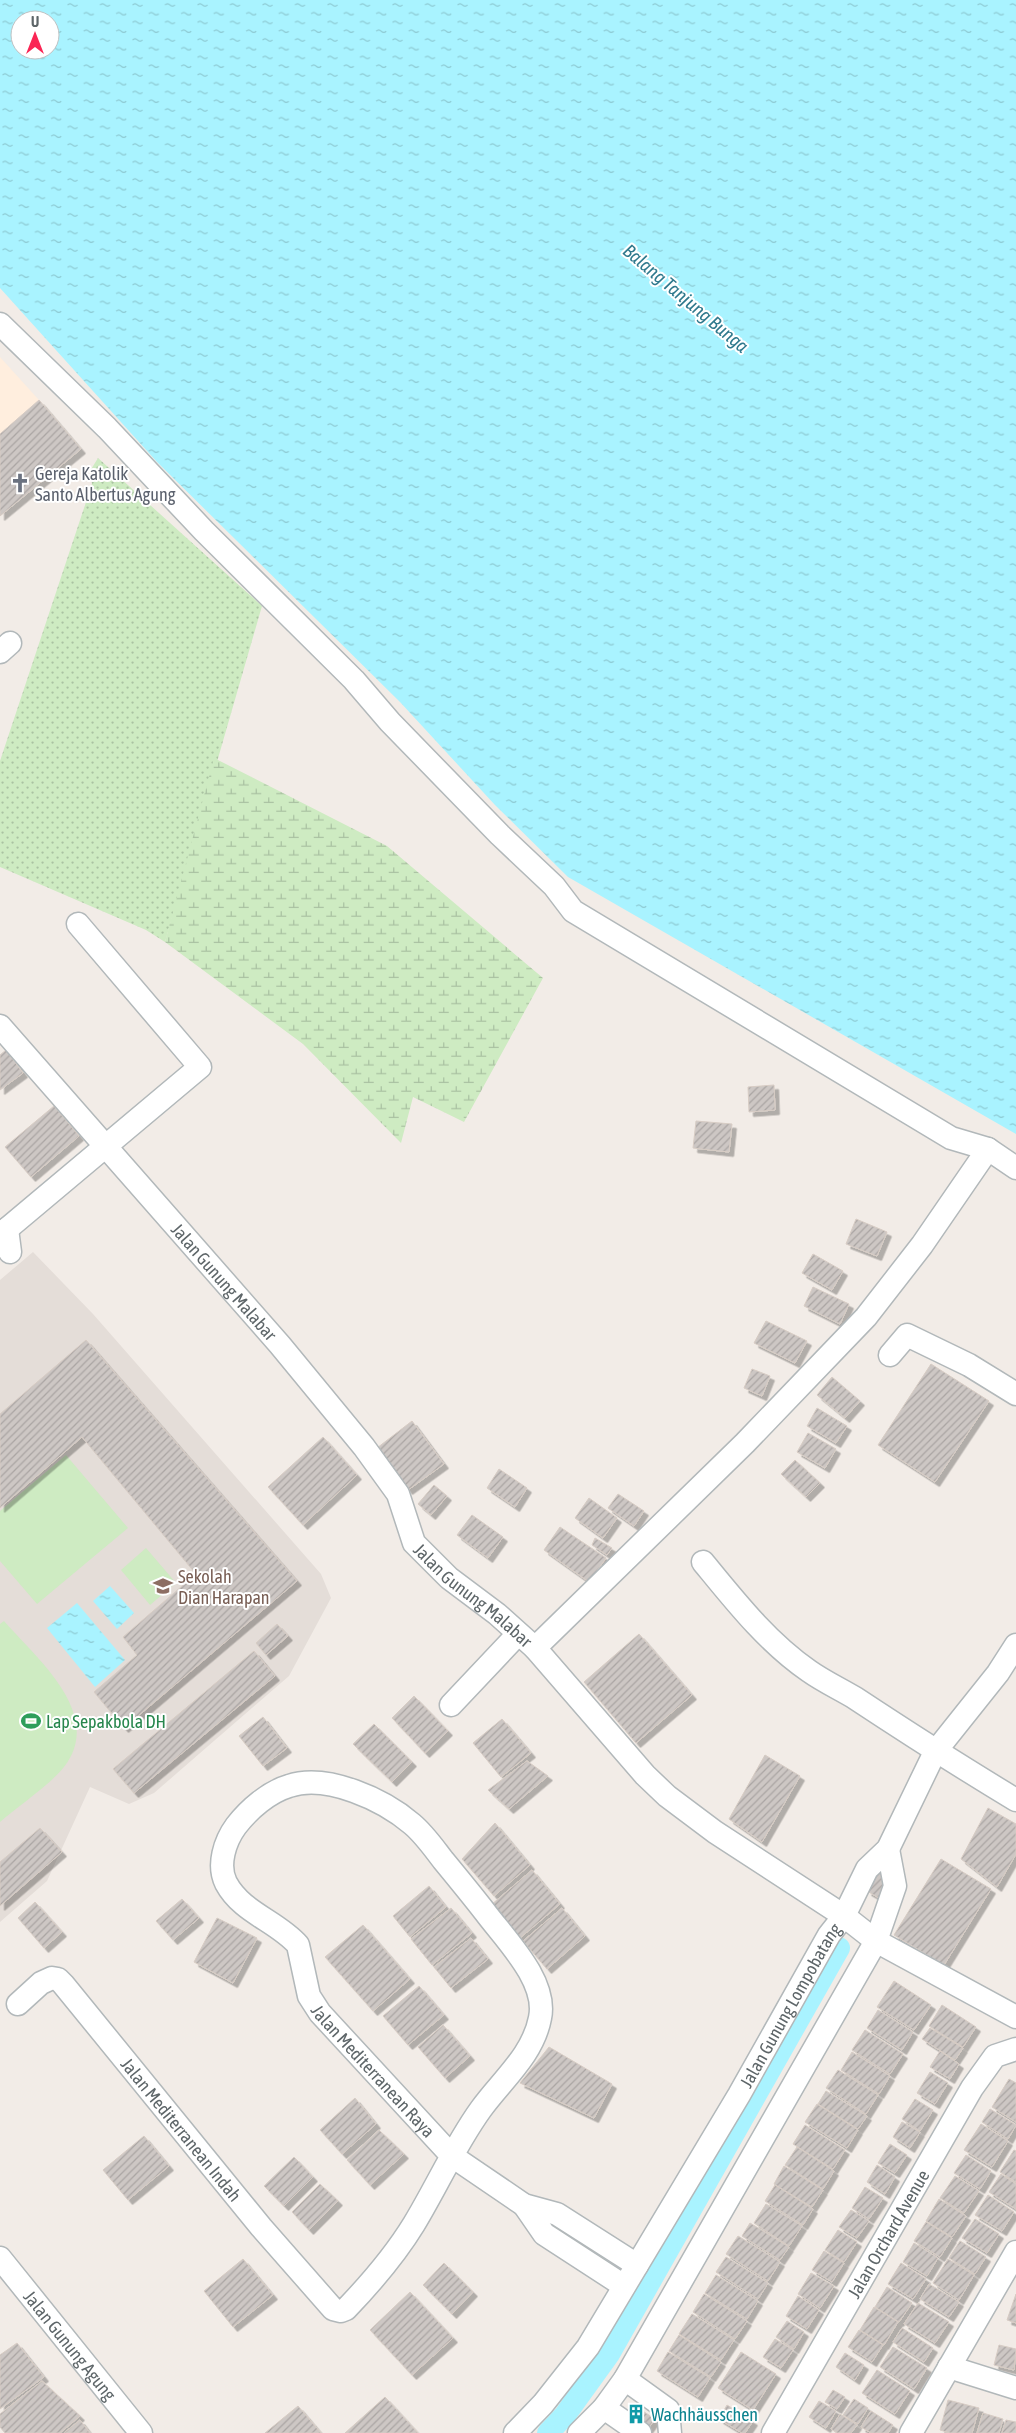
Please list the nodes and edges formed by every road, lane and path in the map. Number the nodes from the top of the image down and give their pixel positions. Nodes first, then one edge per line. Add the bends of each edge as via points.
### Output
1 (0, 324) edge
2 (78, 924) dead end
3 (0, 1026) edge
4 (106, 1148) junction
5 (988, 1149) junction
6 (1016, 1168) edge
7 (3, 1244) edge
8 (890, 1355) dead end
9 (1016, 1394) edge
10 (703, 1562) dead end
11 (518, 1634) junction
12 (1016, 1646) edge
13 (536, 1648) junction
14 (451, 1706) dead end
15 (935, 1752) junction
16 (1016, 1800) edge
17 (888, 1849) junction
18 (844, 1916) junction
19 (876, 1941) junction
20 (18, 2004) dead end
21 (1016, 2017) edge
22 (1016, 2049) edge
23 (452, 2156) junction
24 (524, 2205) junction
25 (1015, 2256) edge
26 (0, 2258) edge
27 (637, 2265) junction
28 (624, 2286) junction
29 (341, 2311) joint
30 (949, 2367) junction
31 (625, 2379) junction
32 (1016, 2388) edge
33 (604, 2408) junction
34 (779, 2431) edge
35 (141, 2433) edge
36 (515, 2433) edge
37 (579, 2433) edge
38 (640, 2433) edge
39 (670, 2433) edge
40 (911, 2433) edge

1 - 5 street via 107,428 204,531 354,680 390,722 554,886 573,912 951,1138
2 - 4 street via 200,1067
3 - 4 street, Jalan Gunung Malabar
4 - 7 street
4 - 11 street, Jalan Gunung Malabar via 280,1345 364,1447 398,1494 414,1543 449,1578
5 - 6 street
5 - 13 street via 922,1245 866,1317 745,1443
8 - 9 street via 906,1335 969,1365
10 - 15 street via 770,1638 808,1671
11 - 13 street, Jalan Gunung Malabar
11 - 14 street
12 - 15 street
13 - 18 street, Jalan Gunung Malabar via 666,1796
15 - 16 street
15 - 17 street
17 - 18 street via 867,1869
17 - 19 street via 896,1886
18 - 19 street, Jalan Gunung Lompobatang
18 - 27 street, Jalan Gunung Lompobatang via 829,1934 739,2095
19 - 21 street, Jalan Gunung Lompobatang
19 - 31 street
20 - 29 street, Jalan Mediterranean Indah via 47,1980 58,1979 261,2227 329,2305
22 - 34 street, Jalan Orchard Avenue via 995,2056 972,2088
23 - 23 street, Jalan Mediterranean Raya via 320,2013 309,1996 298,1944 234,1895 225,1881 223,1851 236,1827 264,1799 289,1786 305,1783 342,1788 364,1795 400,1815 424,1836 524,1963 536,1983 541,2017 526,2052 482,2109
23 - 24 street, Jalan Mediterranean Raya
23 - 29 street, Jalan Mediterranean Raya via 397,2249 358,2297
24 - 27 street via 557,2214
24 - 28 street via 544,2234
25 - 30 street
26 - 35 street, Jalan Gunung Agung
27 - 28 street, Jalan Gunung Lompobatang
28 - 36 street, Jalan Gunung Lompobatang via 588,2347 543,2404
30 - 32 street
30 - 40 street
31 - 33 street
31 - 39 street via 668,2410
33 - 37 street
33 - 38 street

